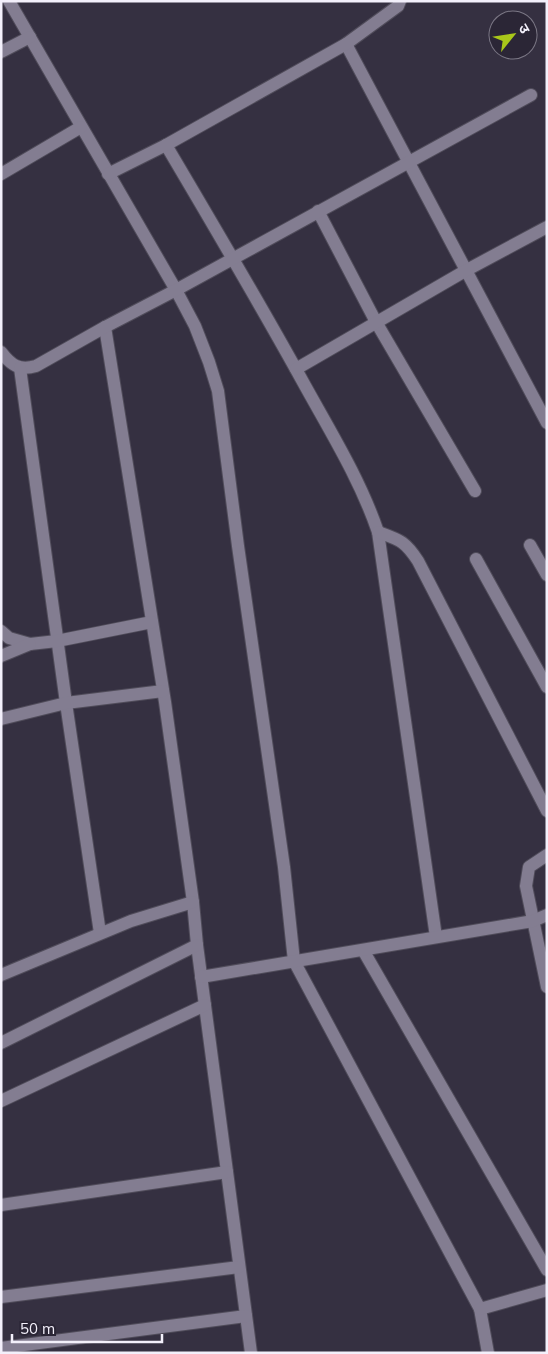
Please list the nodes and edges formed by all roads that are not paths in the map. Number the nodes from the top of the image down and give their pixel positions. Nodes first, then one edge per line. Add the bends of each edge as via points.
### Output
1 (9, 1) edge
2 (400, 1) edge
3 (30, 37) junction
4 (346, 44) junction
5 (1, 52) edge
6 (531, 95) dead end
7 (81, 127) junction
8 (166, 145) junction
9 (408, 162) junction
10 (1, 174) edge
11 (108, 174) junction
12 (318, 211) junction
13 (547, 227) edge
14 (233, 258) junction
15 (465, 271) junction
16 (176, 290) junction
17 (376, 322) junction
18 (105, 327) junction
19 (1, 352) edge
20 (20, 368) junction
21 (296, 369) junction
22 (547, 423) edge
23 (475, 491) dead end
24 (378, 532) junction
25 (530, 545) dead end
26 (476, 559) dead end
27 (547, 575) edge
28 (152, 622) junction
29 (1, 631) edge
30 (57, 640) junction
31 (30, 644) junction
32 (1, 656) edge
33 (547, 687) edge
34 (163, 691) junction
35 (66, 703) junction
36 (1, 719) edge
37 (547, 811) edge
38 (547, 854) edge
39 (193, 902) junction
40 (547, 915) edge
41 (533, 921) junction
42 (100, 933) junction
43 (436, 937) junction
44 (197, 945) junction
45 (363, 950) junction
46 (294, 961) junction
47 (1, 975) edge
48 (201, 977) junction
49 (547, 987) edge
50 (205, 1005) junction
51 (1, 1044) edge
52 (1, 1101) edge
53 (227, 1172) junction
54 (1, 1205) edge
55 (239, 1267) junction
56 (547, 1270) edge
57 (547, 1290) edge
58 (1, 1297) edge
59 (480, 1309) junction
60 (246, 1316) junction
61 (1, 1348) edge
62 (250, 1353) edge
63 (488, 1353) edge

1 - 3 street
2 - 4 street via 398,6
3 - 5 street
3 - 7 street
4 - 8 street
4 - 9 street
6 - 9 street
7 - 10 street
7 - 11 street
8 - 11 street
8 - 14 street
9 - 12 street
9 - 15 street
11 - 16 street
12 - 14 street
12 - 17 street
13 - 15 street
14 - 16 street
14 - 21 street
15 - 17 street
15 - 22 street
16 - 18 street
16 - 46 street via 195,326 218,391 284,867
17 - 21 street
17 - 23 street
18 - 20 street via 36,366
18 - 28 street
19 - 20 street via 10,363
20 - 30 street
21 - 24 street via 340,448
24 - 37 street via 408,546 418,561
24 - 43 street
25 - 27 street
26 - 33 street
28 - 30 street
28 - 34 street
29 - 31 street via 9,638
30 - 31 street
30 - 35 street
31 - 32 street
34 - 35 street
34 - 39 street
35 - 36 street
35 - 42 street
38 - 41 street via 529,867 527,876
39 - 42 street
39 - 44 street
40 - 41 street
41 - 43 street
41 - 49 street
42 - 47 street
43 - 45 street
44 - 48 street
44 - 51 street
45 - 46 street
45 - 56 street
46 - 48 street
46 - 59 street
48 - 50 street
50 - 52 street
50 - 53 street
53 - 54 street
53 - 55 street
55 - 58 street
55 - 60 street
57 - 59 street
59 - 63 street
60 - 61 street
60 - 62 street

